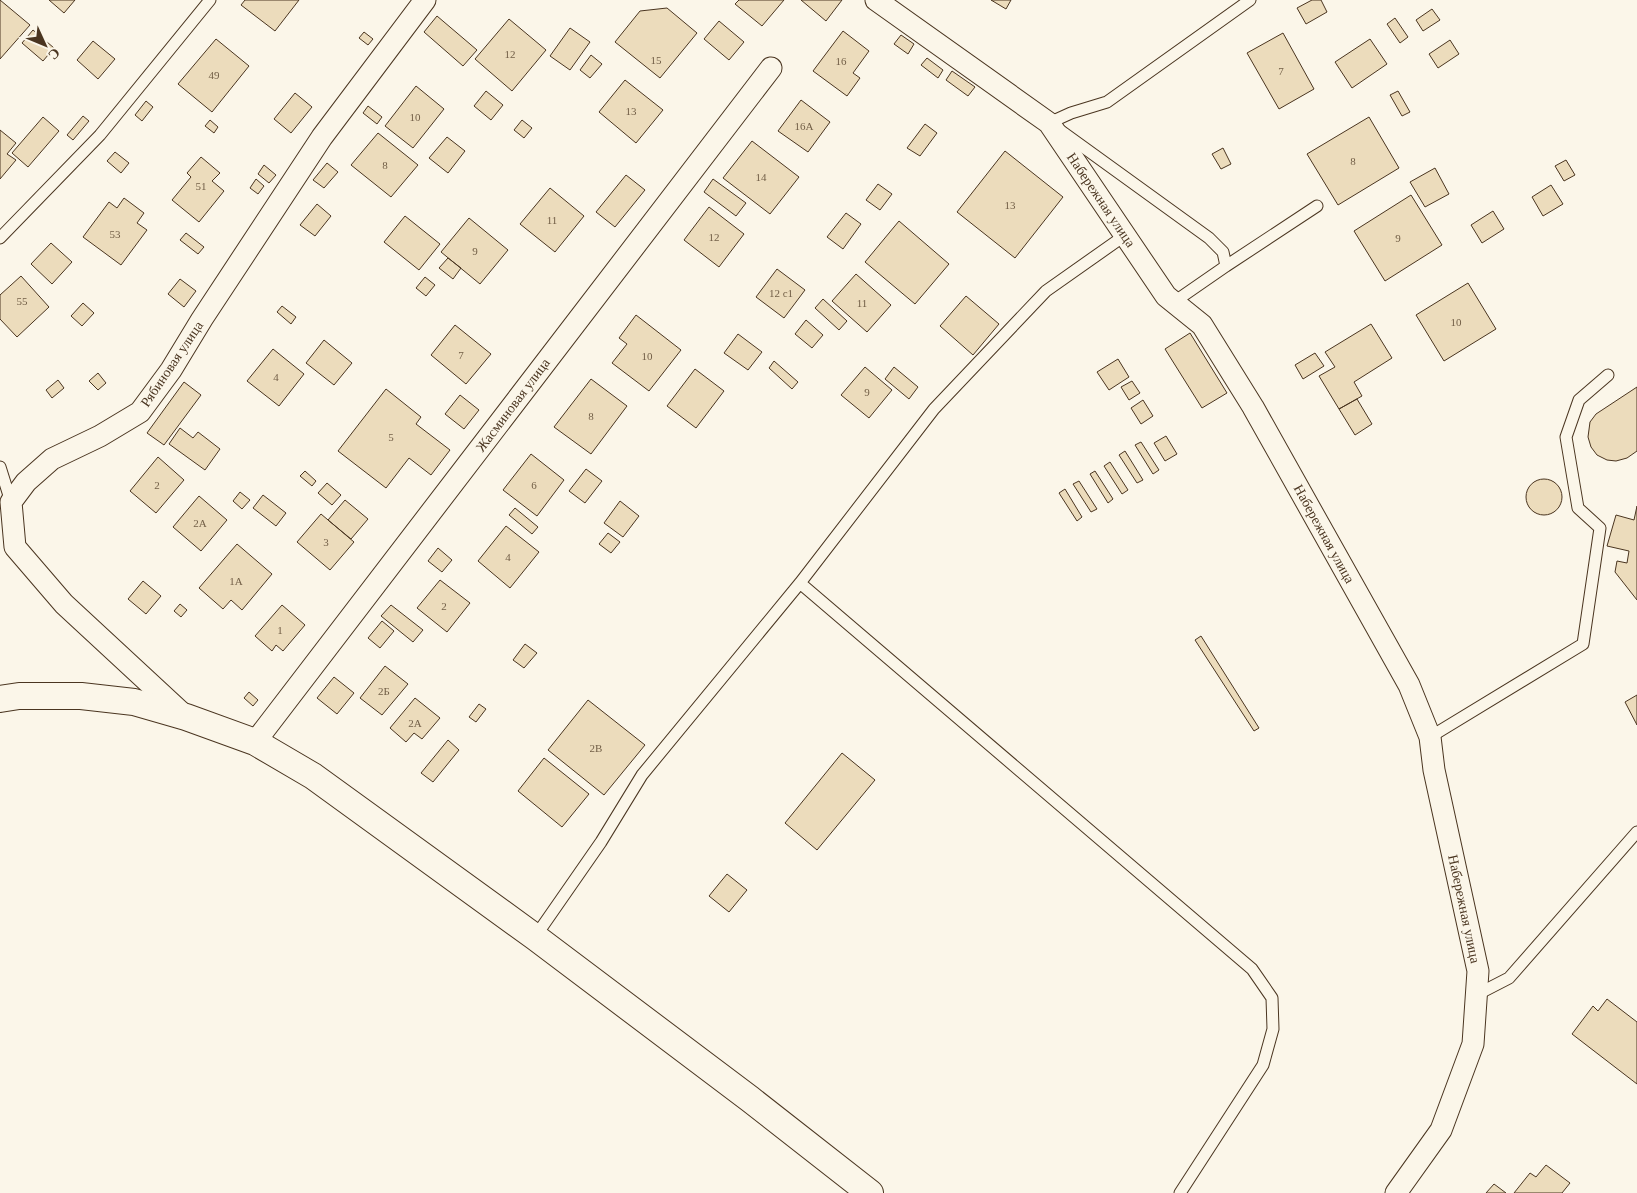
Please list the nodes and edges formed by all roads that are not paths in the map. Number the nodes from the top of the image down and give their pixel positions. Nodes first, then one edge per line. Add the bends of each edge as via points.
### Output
1 (210, 0) edge
2 (426, 0) edge
3 (876, 0) edge
4 (1250, 0) edge
5 (771, 68) dead end
6 (1049, 123) junction
7 (1318, 206) dead end
8 (1124, 236) junction
9 (0, 238) edge
10 (1226, 266) junction
11 (1174, 302) junction
12 (1608, 376) dead end
13 (0, 467) edge
14 (11, 502) junction
15 (800, 583) junction
16 (0, 699) edge
17 (186, 717) junction
18 (1430, 737) junction
19 (255, 742) junction
20 (1637, 832) edge
21 (535, 937) junction
22 (1476, 995) junction
23 (870, 1193) edge
24 (1180, 1193) edge
25 (1396, 1193) edge

1 - 9 lane via 100,136
2 - 14 street, Рябиновая улица via 322,137 171,370 140,412 52,459 26,482
3 - 6 street, Набережная улица
4 - 6 lane via 1107,102
5 - 19 street, Жасминовая улица
6 - 8 street, Набережная улица
6 - 10 lane via 1209,238 1223,252
7 - 10 lane
8 - 11 street, Набережная улица via 1166,296
8 - 15 lane via 1046,291 934,409
10 - 11 lane
11 - 18 street, Набережная улица via 1202,325 1253,407 1409,685
12 - 18 lane via 1579,400 1566,437 1578,508 1600,528 1583,644
13 - 14 lane
14 - 17 street via 15,547 64,604
15 - 21 lane via 642,775 602,842
15 - 24 lane via 1252,969 1272,998 1273,1030 1263,1065
16 - 17 street via 81,696 134,702
17 - 19 street
18 - 22 street, Набережная улица via 1434,770 1478,971
19 - 21 street via 313,776
20 - 22 lane via 1508,978
21 - 23 street
22 - 25 street, Набережная улица via 1473,1044 1441,1130

